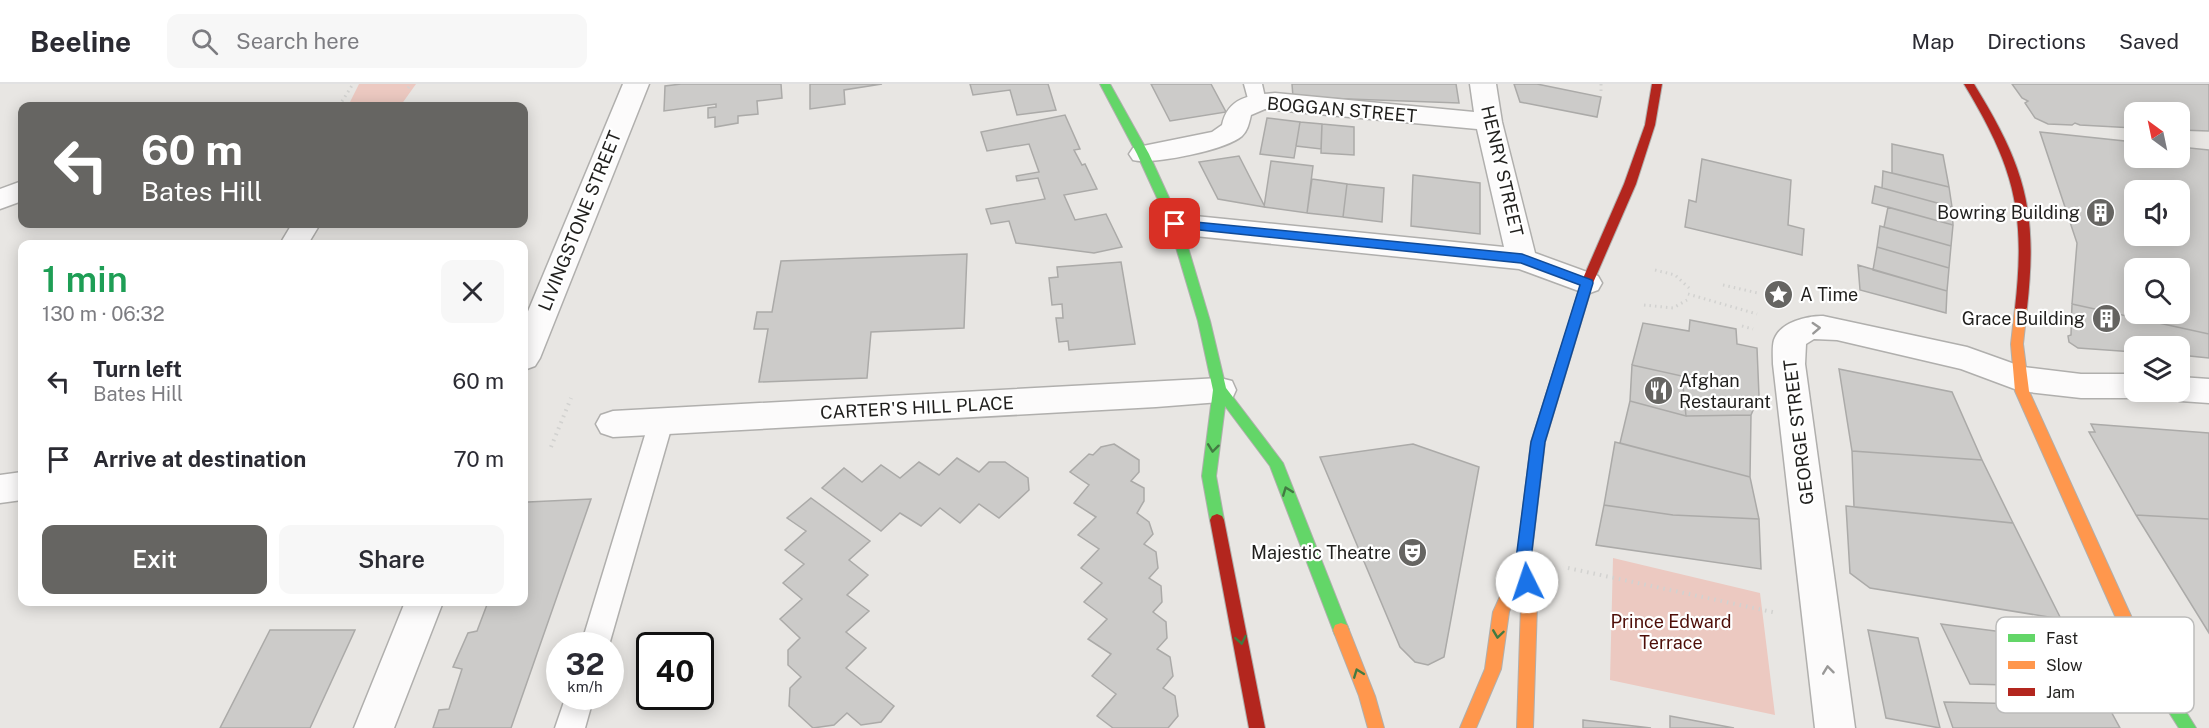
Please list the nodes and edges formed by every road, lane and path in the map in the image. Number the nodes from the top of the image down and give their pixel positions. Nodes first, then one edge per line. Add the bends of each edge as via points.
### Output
1 (353, 84) edge
2 (411, 84) edge
3 (636, 84) edge
4 (1105, 84) edge
5 (1483, 84) edge
6 (1602, 84) edge
7 (1657, 84) edge
8 (1969, 84) edge
9 (408, 88) dead end
10 (1601, 91) dead end
11 (1255, 93) edge
12 (342, 102) edge
13 (1489, 122) junction
14 (1143, 154) junction
15 (18, 192) edge
16 (0, 200) edge
17 (1175, 224) junction
18 (1522, 259) junction
19 (1655, 270) dead end
20 (1587, 283) junction
21 (1723, 285) dead end
22 (1689, 288) dead end
23 (1758, 293) dead end
24 (1688, 294) dead end
25 (1687, 300) dead end
26 (1644, 305) dead end
27 (1757, 314) dead end
28 (1742, 326) dead end
29 (1757, 330) dead end
30 (528, 348) edge
31 (2020, 379) junction
32 (2124, 386) edge
33 (1220, 390) junction
34 (2190, 390) edge
35 (2209, 391) edge
36 (571, 398) dead end
37 (661, 422) junction
38 (613, 424) dead end
39 (551, 447) dead end
40 (18, 487) edge
41 (0, 489) edge
42 (1524, 559) junction
43 (1564, 567) dead end
44 (422, 606) edge
45 (1780, 614) dead end
46 (2122, 617) edge
47 (599, 632) edge
48 (576, 710) edge
49 (2178, 713) edge
50 (374, 728) edge
51 (570, 728) edge
52 (1257, 728) edge
53 (1376, 728) edge
54 (1468, 728) edge
55 (1525, 728) edge
56 (1835, 728) edge
57 (2188, 728) edge

1 - 12 path
2 - 9 path
3 - 30 street, LIVINGSTONE STREET
4 - 14 street
5 - 13 street, HENRY STREET
6 - 10 path
7 - 20 street via 1650,125 1630,184
8 - 31 street via 2008,154 2022,203 2025,280 2017,344
11 - 13 street, BOGGAN STREET via 1275,101
11 - 14 street, BOGGAN STREET via 1238,113 1234,129 1221,138
13 - 18 street, HENRY STREET
14 - 17 street
15 - 16 street
17 - 18 street
17 - 33 street
18 - 20 street
19 - 22 path via 1674,273
20 - 42 street via 1538,442
21 - 23 path
24 - 27 path
25 - 26 path via 1671,308
28 - 29 path
31 - 32 street
31 - 46 street via 2033,419
56 -> 31 street, GEORGE STREET via 1789,364 1790,340 1800,330 1815,326 1837,329 1967,359
33 - 37 street, CARTER'S HILL PLACE
33 -> 52 street via 1209,476
53 -> 33 street via 1276,463
34 - 35 street
36 - 39 path
37 - 38 street, CARTER'S HILL PLACE
37 - 47 lane
40 - 41 street
42 -> 54 street via 1501,612 1493,669
42 - 55 street via 1529,605
43 - 45 path
44 - 50 street
48 - 51 lane
49 - 57 street

